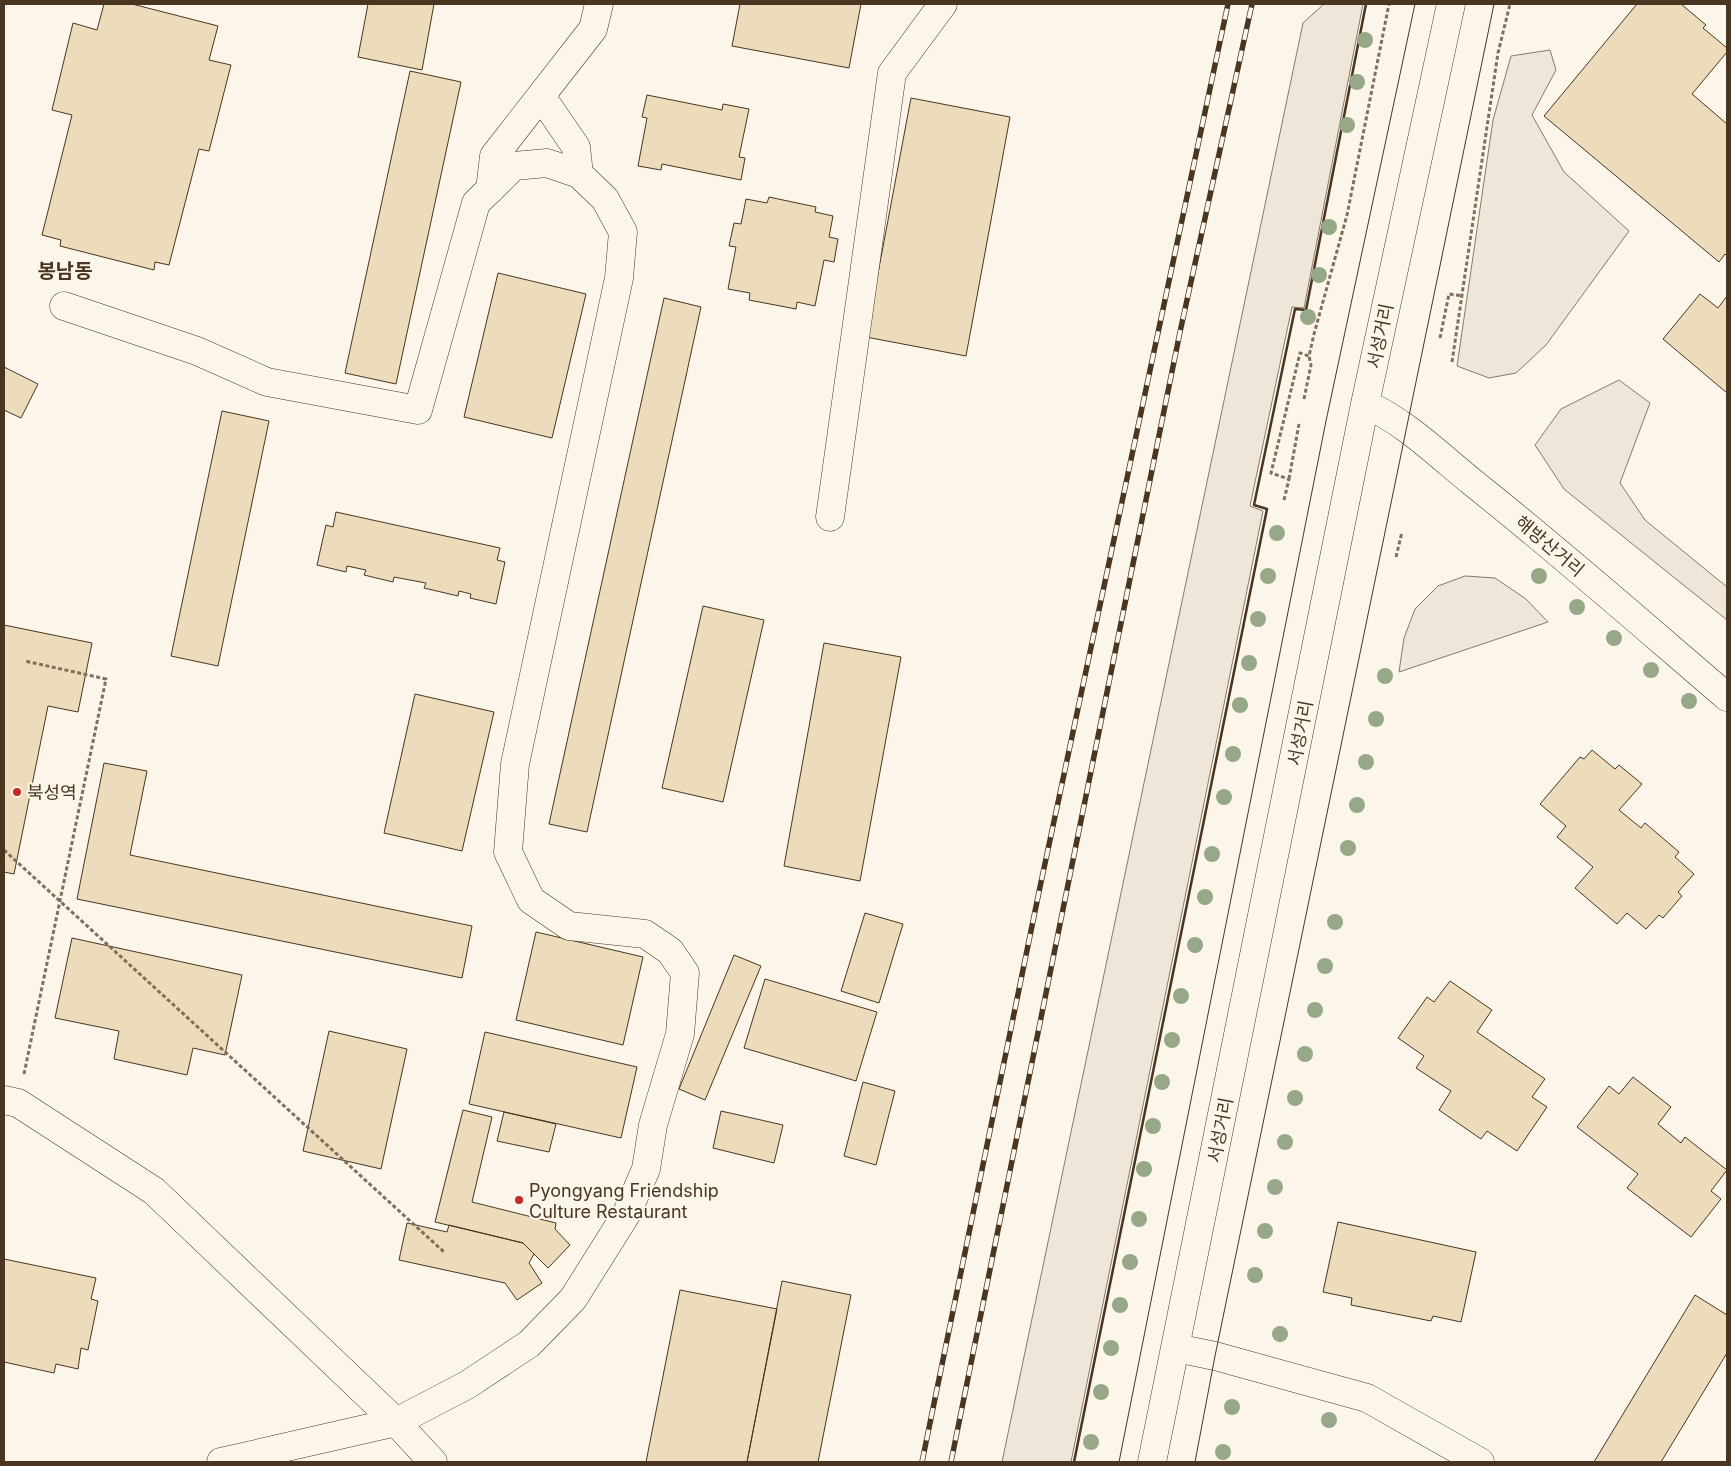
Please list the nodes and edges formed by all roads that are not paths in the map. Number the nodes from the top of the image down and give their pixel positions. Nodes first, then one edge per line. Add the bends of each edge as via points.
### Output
1 (599, 4) edge
2 (943, 4) edge
3 (1451, 4) edge
4 (541, 96) junction
5 (579, 174) junction
6 (490, 190) junction
7 (64, 306) dead end
8 (1366, 404) junction
9 (830, 517) dead end
10 (1727, 697) edge
11 (11, 1102) edge
12 (1176, 1348) junction
13 (396, 1422) junction
14 (221, 1462) edge
15 (433, 1462) edge
16 (1152, 1462) edge
17 (1480, 1462) edge

1 - 4 street via 593,29
2 - 9 street via 892,72
3 - 8 street, 서성거리
4 - 5 street via 576,148
4 - 6 street via 494,156
5 - 6 street via 547,163 514,166
5 - 13 street via 606,199 624,232 619,278 515,764 508,852 531,900 569,926 645,934 670,951 685,974 680,1034 653,1125 646,1169 627,1213 574,1299 529,1344 467,1385
6 - 7 street via 476,203 418,410 267,382 197,351
8 - 10 street, 해방산거리 via 1406,429 1524,523
8 - 12 street, 서성거리
11 - 13 street via 154,1191
12 - 16 street, 서성거리
12 - 17 street via 1367,1398
13 - 14 street
13 - 15 street

